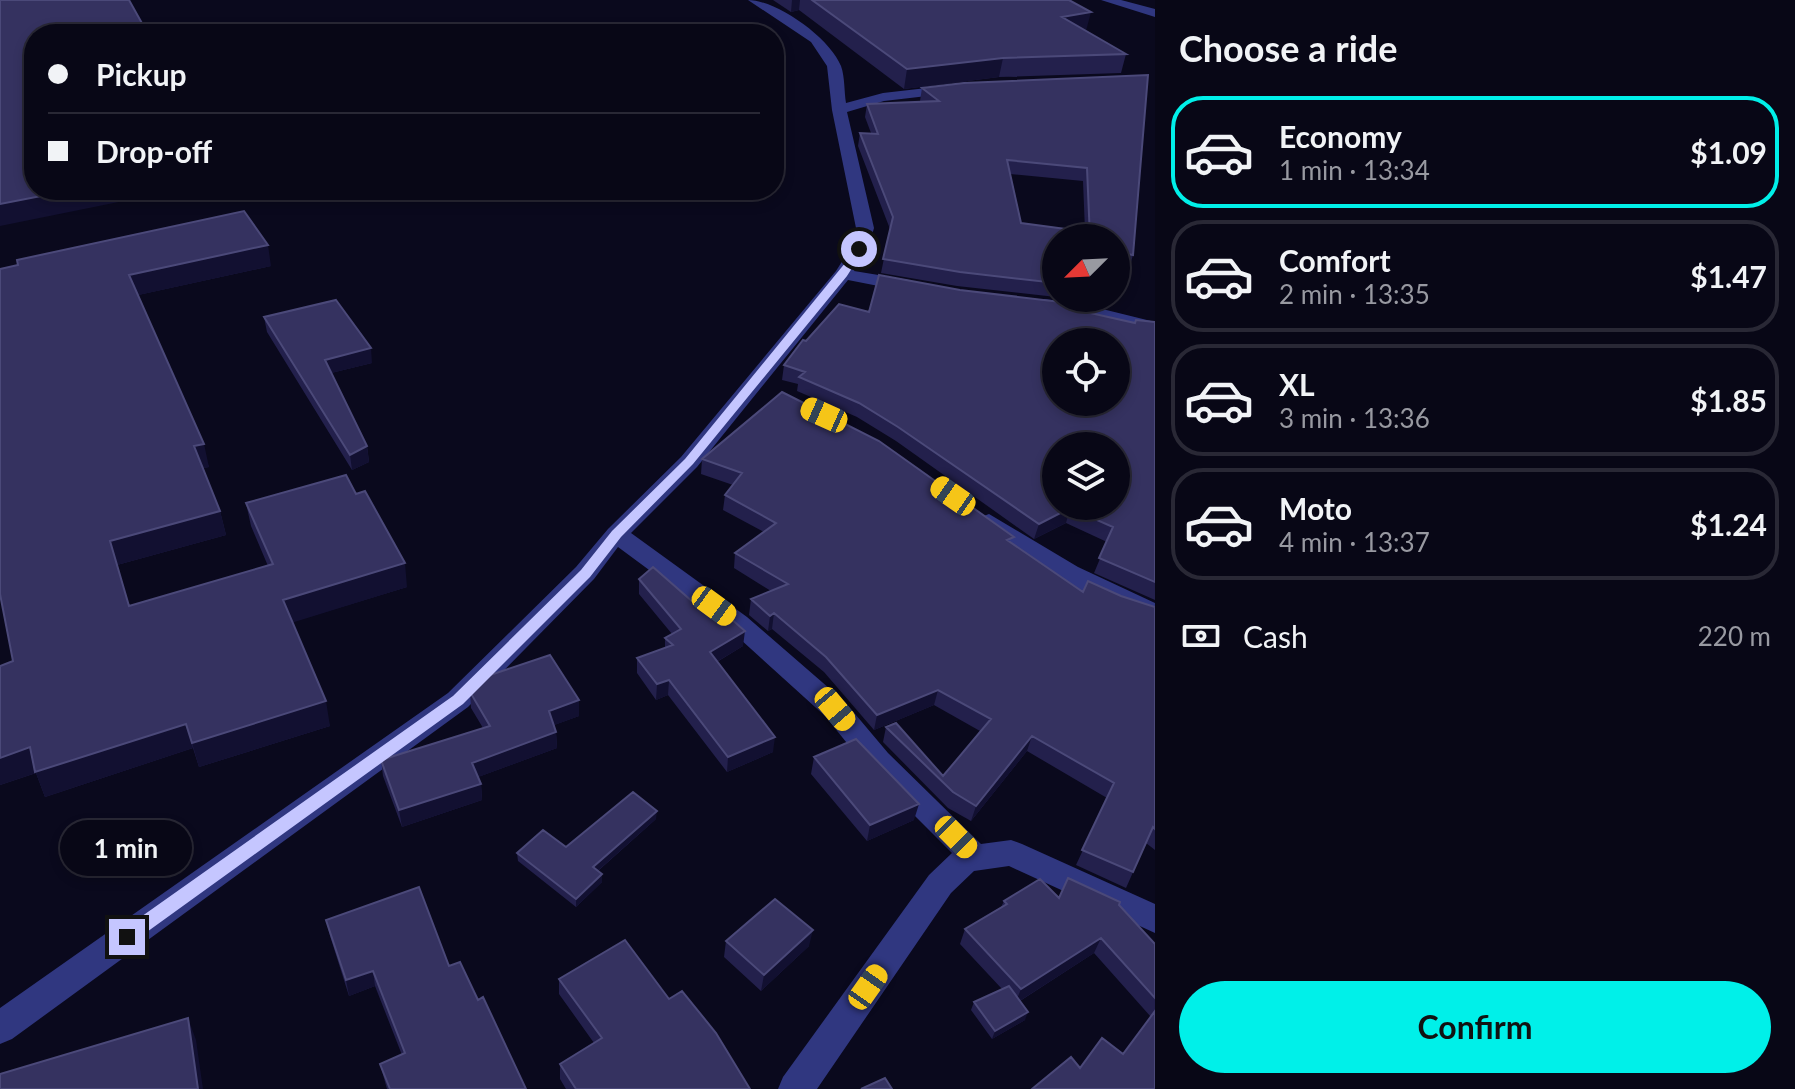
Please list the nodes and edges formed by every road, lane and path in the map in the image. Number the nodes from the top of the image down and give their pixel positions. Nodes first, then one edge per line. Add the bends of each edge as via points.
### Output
1 (754, 0) edge
2 (1107, 0) edge
3 (1155, 13) edge
4 (976, 87) edge
5 (839, 110) junction
6 (843, 274) junction
7 (929, 290) edge
8 (1018, 302) edge
9 (1155, 328) edge
10 (755, 384) junction
11 (781, 396) edge
12 (965, 505) edge
13 (616, 534) junction
14 (1155, 613) edge
15 (975, 857) junction
16 (1155, 919) edge
17 (0, 1028) edge
18 (796, 1089) edge

1 - 5 street via 825,50 834,66
2 - 3 street
4 - 5 street via 883,97
5 - 6 street via 865,228
6 - 7 street
6 - 10 street
8 - 9 street via 1078,309
10 - 11 street
10 - 13 street via 689,462
12 - 14 street via 1030,552
13 - 15 street via 738,623 835,709 878,761
13 - 17 street via 585,573 458,700
15 - 16 street via 1011,853
15 - 18 street via 940,884

